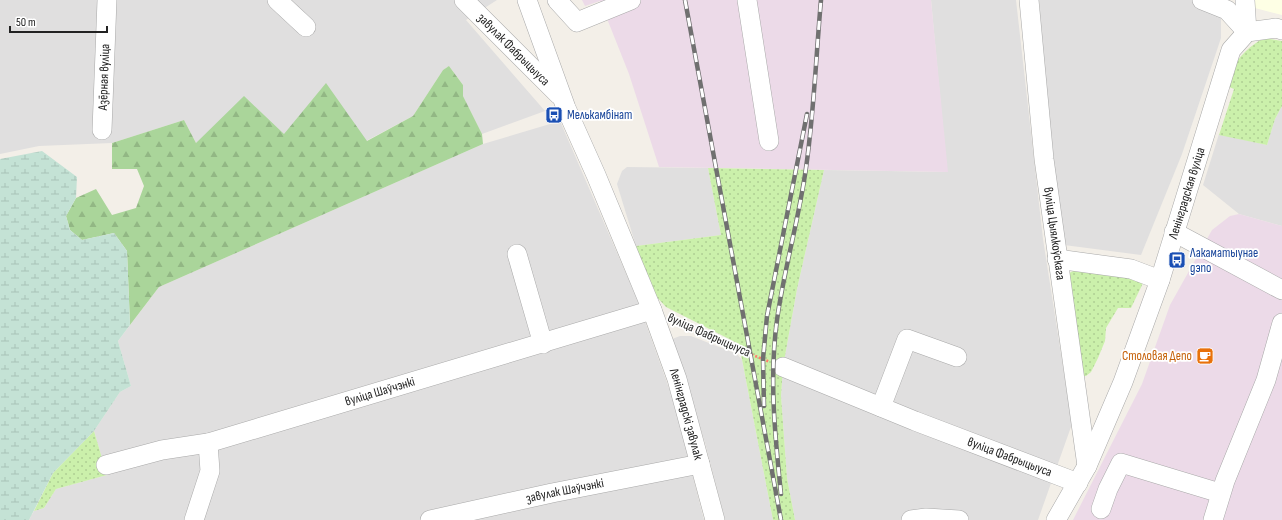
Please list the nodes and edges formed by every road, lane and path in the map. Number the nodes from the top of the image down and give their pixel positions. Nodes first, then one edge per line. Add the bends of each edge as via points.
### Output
1 (107, 0) edge
2 (277, 0) edge
3 (464, 0) edge
4 (552, 0) edge
5 (557, 0) edge
6 (631, 0) edge
7 (747, 0) edge
8 (1029, 0) edge
9 (1202, 0) edge
10 (1245, 0) edge
11 (529, 4) edge
12 (306, 27) dead end
13 (1282, 30) edge
14 (1247, 32) junction
15 (562, 98) junction
16 (102, 130) dead end
17 (769, 141) dead end
18 (1174, 232) junction
19 (517, 254) dead end
20 (1057, 259) junction
21 (1160, 280) junction
22 (1282, 290) edge
23 (652, 310) junction
24 (1282, 323) edge
25 (543, 344) junction
26 (957, 357) dead end
27 (783, 367) joint
28 (881, 407) junction
29 (208, 443) junction
30 (700, 464) junction
31 (106, 465) dead end
32 (1082, 475) junction
33 (1220, 493) junction
34 (1101, 509) dead end
35 (194, 520) edge
36 (430, 520) edge
37 (715, 520) edge
38 (911, 520) edge
39 (959, 520) edge
40 (1056, 520) edge
41 (1212, 520) edge

1 - 16 street, Азёрная вуліца
2 - 12 street
3 - 15 street, завулак Фабрыцыуса
4 - 11 street
5 - 6 street via 578,22
7 - 17 street
8 - 20 street, вуліца Цыялкоўскага via 1044,159
9 - 14 street via 1227,10
10 - 14 street
11 - 15 street, вуліца Фабрыцыуса
13 - 14 street via 1276,28
14 - 18 street, Ленінградская вуліца via 1231,50
15 - 23 street, вуліца Фабрыцыуса
18 - 21 street, Ленінградская вуліца
18 - 22 street
19 - 25 street
20 - 21 street via 1131,269
20 - 32 street, вуліца Цыялкоўскага
21 - 32 street, Ленінградская вуліца via 1123,382
23 - 25 street, вуліца Шаўчэнкі
23 - 27 path, вуліца Фабрыцыуса
23 - 30 street, Ленінградскі завулак via 677,379
24 - 33 street via 1266,380
25 - 29 street, вуліца Шаўчэнкі
26 - 28 street via 907,339
27 - 28 street, вуліца Фабрыцыуса
28 - 32 street, вуліца Фабрыцыуса
29 - 31 street, вуліца Шаўчэнкі via 162,450
29 - 35 street via 210,471
30 - 36 street, завулак Шаўчэнкі via 552,492
30 - 37 street, Ленінградскі завулак
32 - 40 street, Ленінградская вуліца
33 - 34 street via 1121,463
33 - 41 street
38 - 39 street

